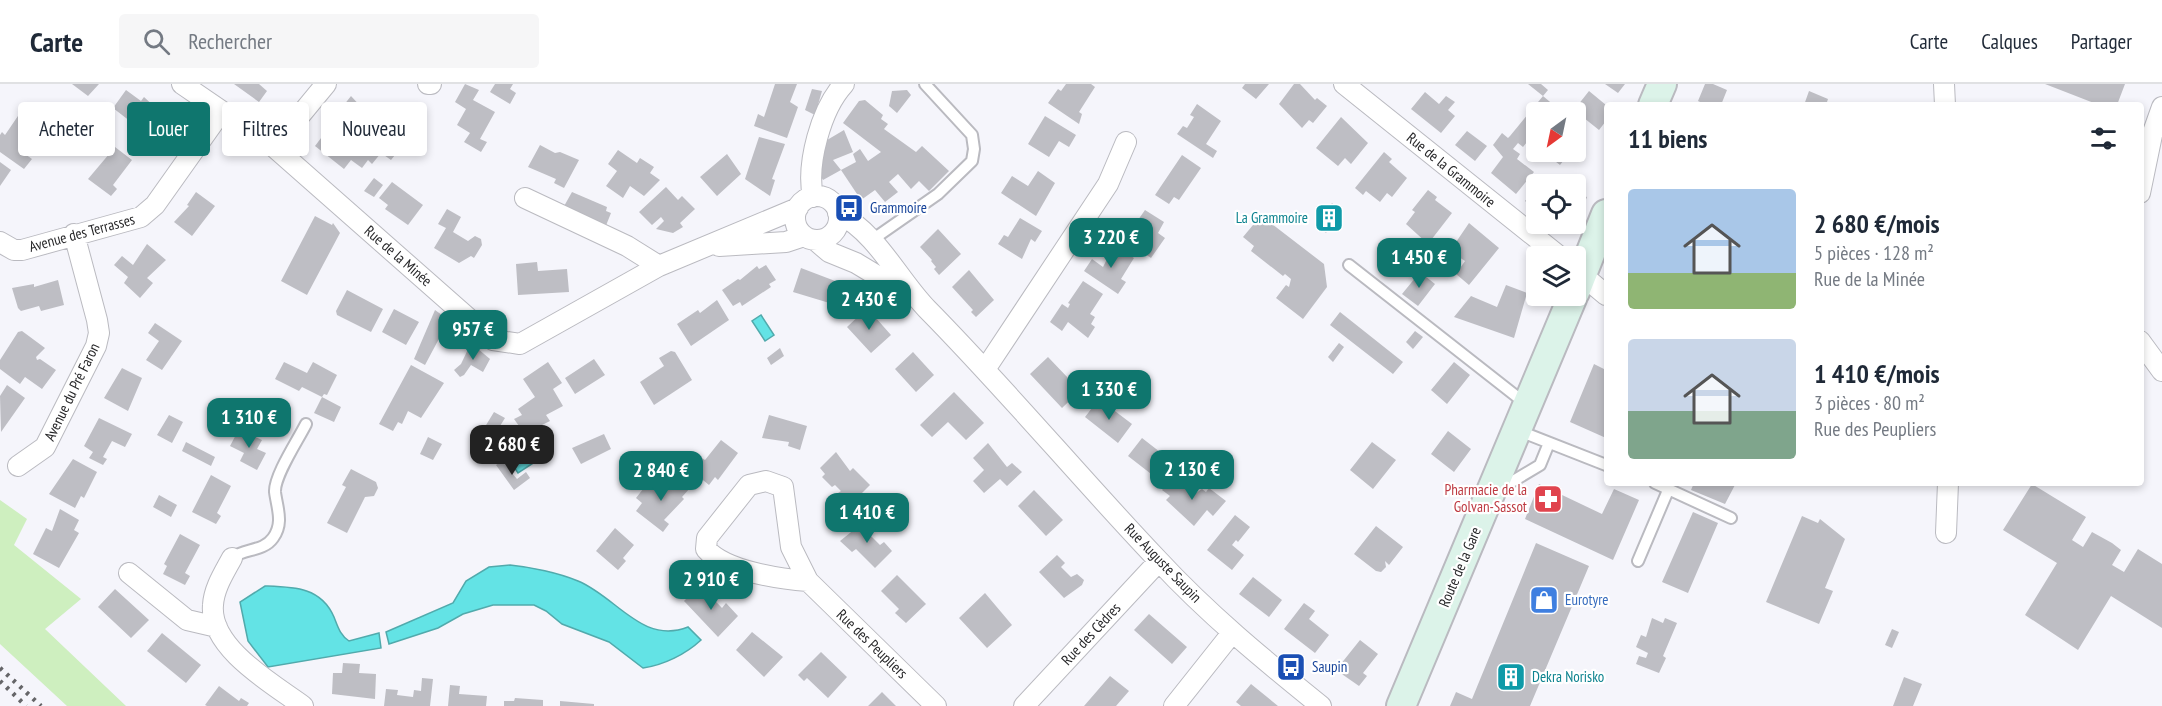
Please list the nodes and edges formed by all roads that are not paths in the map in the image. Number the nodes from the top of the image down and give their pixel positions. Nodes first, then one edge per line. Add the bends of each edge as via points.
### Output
1 (182, 84) edge
2 (326, 84) edge
3 (844, 84) edge
4 (925, 84) edge
5 (1344, 84) edge
6 (1662, 84) edge
7 (1944, 84) edge
8 (1654, 102) edge
9 (1945, 102) edge
10 (309, 105) edge
11 (2162, 107) edge
12 (221, 112) joint
13 (1126, 142) dead end
14 (284, 156) edge
15 (2144, 174) edge
16 (525, 198) dead end
17 (805, 202) junction
18 (838, 213) junction
19 (1604, 219) edge
20 (74, 234) junction
21 (810, 238) junction
22 (872, 240) junction
23 (0, 242) edge
24 (1546, 246) edge
25 (701, 248) junction
26 (1586, 260) edge
27 (1349, 265) dead end
28 (659, 267) junction
29 (1586, 287) edge
30 (1604, 294) edge
31 (920, 301) junction
32 (1567, 306) edge
33 (2144, 346) edge
34 (986, 368) junction
35 (2162, 371) edge
36 (1522, 418) junction
37 (306, 424) dead end
38 (1549, 443) junction
39 (1604, 464) edge
40 (18, 466) dead end
41 (1668, 486) edge
42 (1670, 486) edge
43 (1948, 486) edge
44 (1490, 495) junction
45 (1731, 518) dead end
46 (1946, 533) dead end
47 (232, 558) joint
48 (1159, 561) junction
49 (1638, 561) dead end
50 (129, 573) dead end
51 (808, 581) junction
52 (217, 627) junction
53 (1232, 633) junction
54 (303, 706) edge
55 (936, 706) edge
56 (1024, 706) edge
57 (1174, 706) edge
58 (1321, 706) edge
59 (1401, 706) edge

1 - 12 street, Rue de la Minée
2 - 10 street
3 - 17 street via 834,95 817,139
4 - 22 lane via 972,135 972,161 938,194
5 - 24 street, Rue de la Grammoire
6 - 8 main road
7 - 9 street
11 - 15 street
12 - 20 street, Avenue des Terrasses via 148,212
13 - 34 street via 1108,184
14 - 28 street, Rue de la Minée via 493,340 520,344
16 - 28 street via 627,246
17 - 18 street via 825,198
17 - 21 street via 795,220
17 - 25 street, Rue de la Minée
18 - 21 street via 834,233 822,240
18 - 22 street, Rue Auguste Saupin via 856,222
19 - 26 main road, Route de la Gare
20 - 23 street, Avenue des Terrasses via 22,250
20 - 40 street, Avenue du Pré Faron via 97,320 98,340 45,447
21 - 25 street, Rue de la Minée
21 - 31 street, Rue Auguste Saupin
22 - 31 street, Rue Auguste Saupin
25 - 28 street, Rue de la Minée
27 - 36 lane
29 - 30 street
31 - 34 street, Rue Auguste Saupin
32 - 36 main road, Route de la Gare
33 - 35 street
34 - 48 street, Rue Auguste Saupin
36 - 38 lane
36 - 44 main road, Route de la Gare
37 - 47 lane via 278,480 275,491 280,519 273,538 258,549 240,552
38 - 39 lane
38 - 44 lane via 1540,465
41 - 49 lane
42 - 45 lane
43 - 46 street
44 - 59 main road, Route de la Gare
47 - 52 street via 217,586 212,607
48 - 53 street, Rue Auguste Saupin
48 - 56 street, Rue des Cèdres
50 - 52 street via 187,620
51 - 51 street, Rue des Peupliers via 791,548 783,487 766,481 749,485 707,538 706,549 714,558 776,579
51 - 55 street, Rue des Peupliers
52 - 54 street via 243,662
53 - 57 street
53 - 58 street, Rue Auguste Saupin

